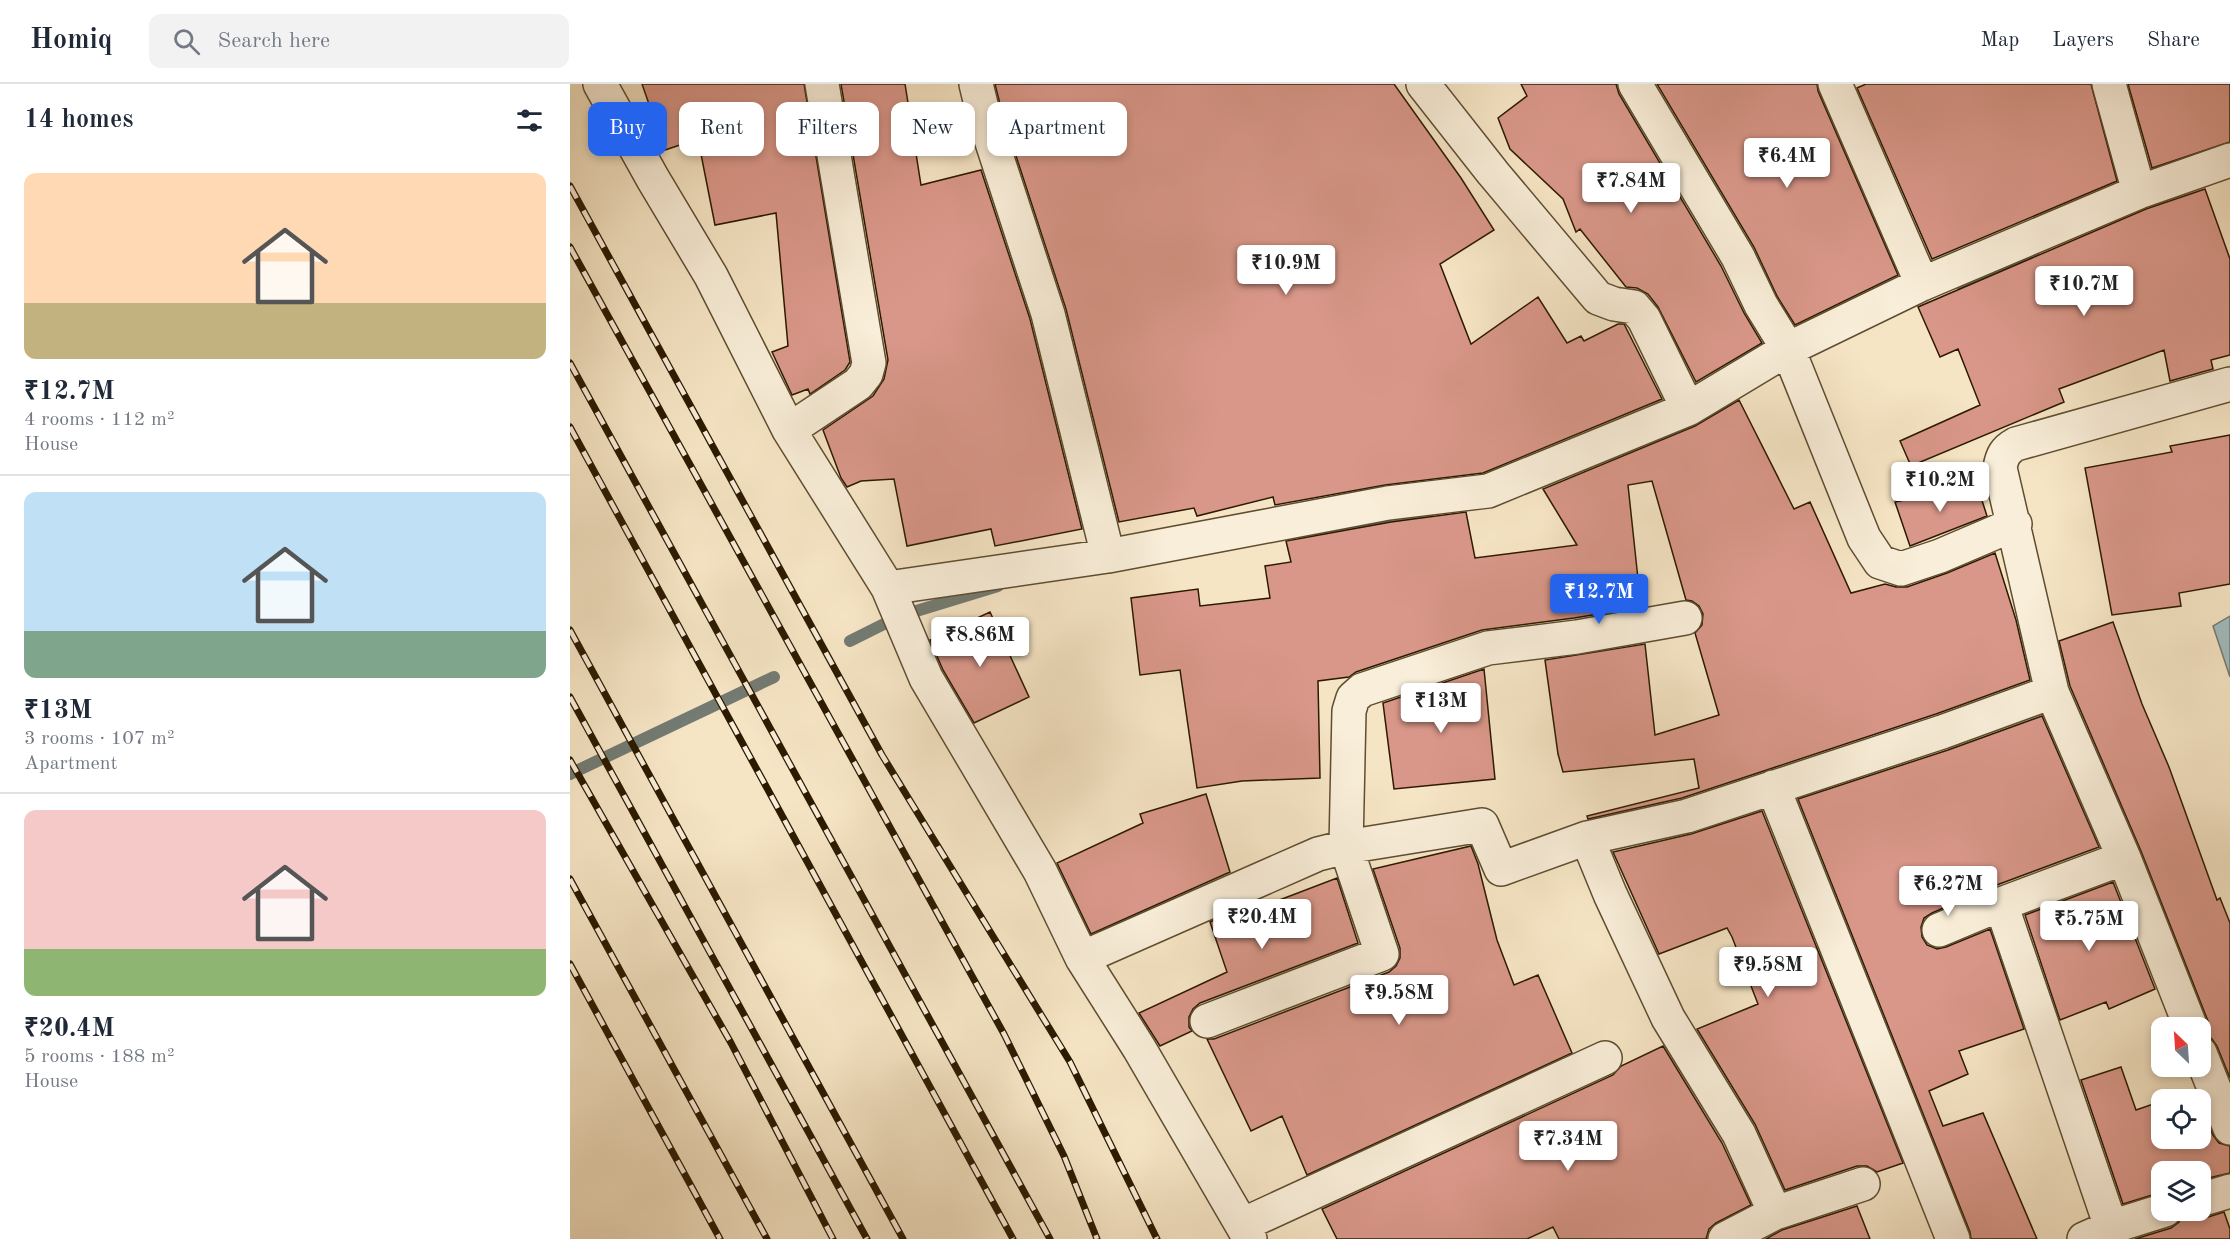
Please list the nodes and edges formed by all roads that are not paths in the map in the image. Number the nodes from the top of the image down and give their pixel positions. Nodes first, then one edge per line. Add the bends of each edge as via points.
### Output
1 (600, 84) edge
2 (822, 84) edge
3 (976, 84) edge
4 (1423, 84) edge
5 (1635, 84) edge
6 (1835, 84) edge
7 (2109, 84) edge
8 (2230, 160) edge
9 (2139, 192) junction
10 (1922, 284) junction
11 (1788, 349) junction
12 (2230, 384) edge
13 (1688, 409) junction
14 (789, 430) junction
15 (2015, 524) junction
16 (1108, 556) junction
17 (888, 588) junction
18 (1685, 618) dead end
19 (2052, 692) junction
20 (1773, 788) junction
21 (1587, 838) junction
22 (1346, 847) junction
23 (2124, 858) junction
24 (2001, 904) junction
25 (1939, 930) dead end
26 (1082, 958) junction
27 (2187, 1017) edge
28 (1208, 1021) dead end
29 (1605, 1058) dead end
30 (2210, 1077) edge
31 (2230, 1128) edge
32 (1863, 1184) dead end
33 (2230, 1191) edge
34 (2211, 1197) edge
35 (1775, 1213) junction
36 (2151, 1215) edge
37 (1246, 1232) edge
38 (2098, 1233) edge
39 (1725, 1239) edge
40 (1953, 1239) edge

1 - 14 street via 711,276
2 - 14 street via 869,363 858,384
3 - 16 street via 1048,314
4 - 13 street via 1598,298 1634,307 1644,319
5 - 11 street
6 - 10 street
7 - 9 street
8 - 9 street
9 - 10 street
10 - 11 street
11 - 13 street
11 - 15 street via 1864,538 1880,562 1901,569
12 - 15 street via 2006,449 2000,468
13 - 16 street via 1488,491 1388,503
14 - 17 street
15 - 19 street
16 - 17 street
17 - 26 street via 926,678 1040,871
18 - 22 street via 1488,648 1362,690 1353,698 1348,711
19 - 20 street
19 - 23 street
20 - 21 street via 1687,816
20 - 40 street
21 - 22 street via 1501,869 1482,825
21 - 35 street via 1668,1018 1739,1134
22 - 26 street via 1318,854
22 - 28 street via 1382,954
23 - 24 street
23 - 27 street
24 - 25 street
24 - 38 street
26 - 37 street
29 - 37 street
30 - 31 street
32 - 35 street
33 - 34 street
35 - 39 street
36 - 38 street

